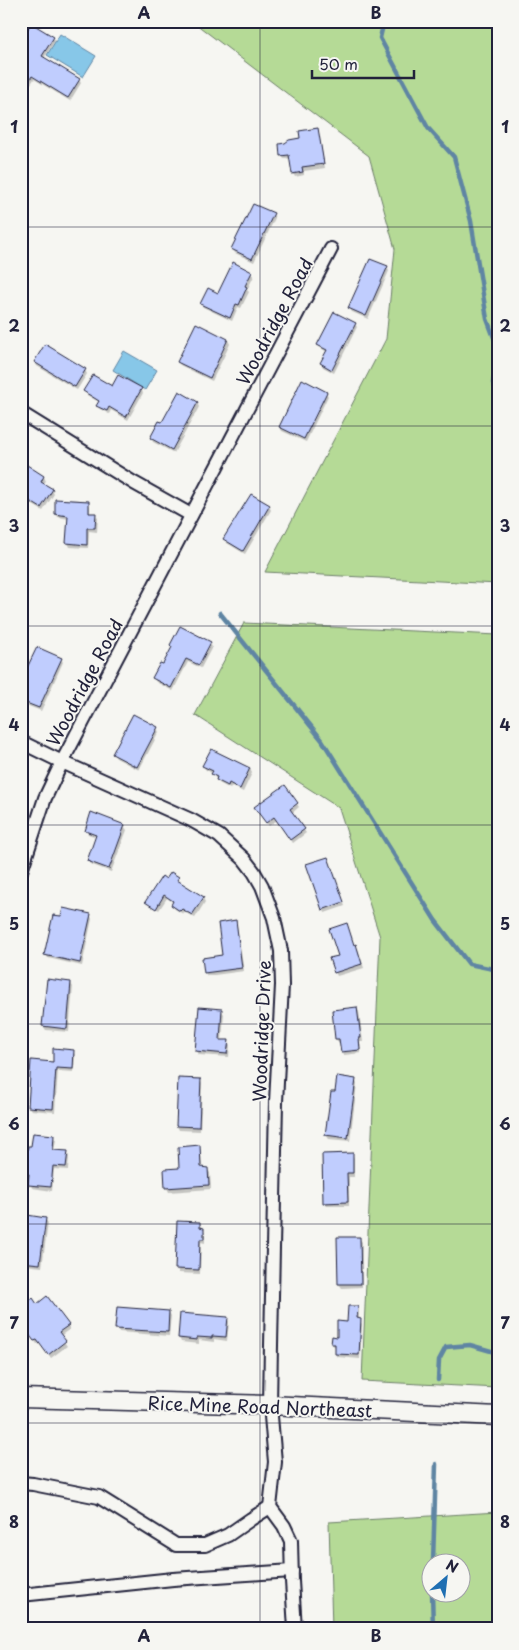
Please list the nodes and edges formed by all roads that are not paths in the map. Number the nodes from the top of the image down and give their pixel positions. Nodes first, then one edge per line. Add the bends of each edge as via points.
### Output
1 (331, 249) dead end
2 (21, 413) edge
3 (191, 515) junction
4 (21, 742) edge
5 (62, 762) junction
6 (21, 871) edge
7 (21, 1398) edge
8 (270, 1405) junction
9 (498, 1416) edge
10 (21, 1483) edge
11 (270, 1508) junction
12 (292, 1571) junction
13 (21, 1594) edge
14 (295, 1629) edge

1 - 3 street, Woodridge Road
2 - 3 street
3 - 5 street, Woodridge Road
4 - 5 street, Woodridge Drive
5 - 6 street, Woodridge Road via 45,798
5 - 8 street, Woodridge Drive via 191,820 219,836 254,872 274,918 281,951 282,985 276,1102
7 - 8 main road, Rice Mine Road Northeast
8 - 9 main road, Rice Mine Road Northeast
8 - 11 street, Woodridge Drive via 275,1462
10 - 11 street via 99,1497 176,1545 205,1546
11 - 12 street via 291,1541
12 - 13 street
12 - 14 street

